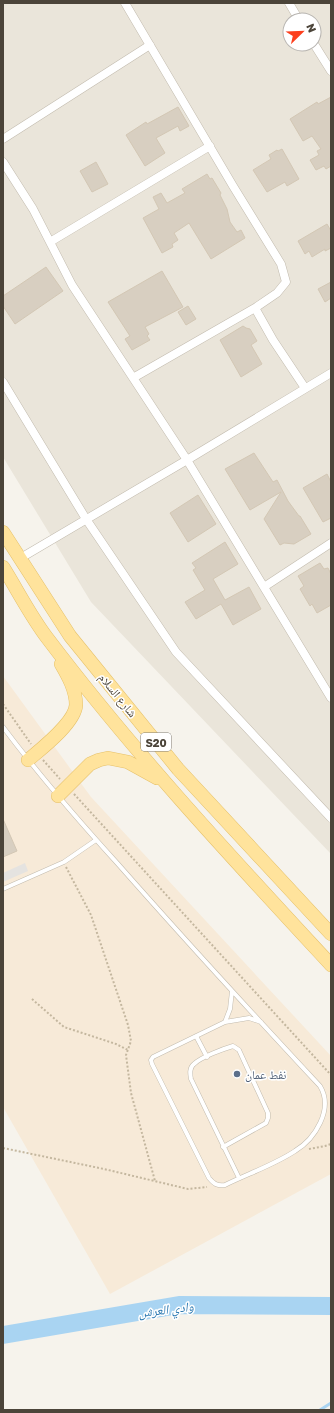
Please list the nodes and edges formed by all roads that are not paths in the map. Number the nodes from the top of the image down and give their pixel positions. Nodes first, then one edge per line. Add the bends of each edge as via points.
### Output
1 (125, 3) edge
2 (289, 3) edge
3 (294, 12) edge
4 (150, 45) junction
5 (319, 52) edge
6 (331, 71) edge
7 (3, 139) edge
8 (210, 146) junction
9 (3, 162) edge
10 (50, 242) junction
11 (255, 308) junction
12 (331, 373) edge
13 (133, 378) junction
14 (3, 382) edge
15 (305, 388) junction
16 (187, 460) junction
17 (86, 519) junction
18 (3, 532) edge
19 (331, 544) edge
20 (19, 559) junction
21 (3, 567) edge
22 (264, 587) junction
23 (47, 638) junction
24 (331, 698) edge
25 (3, 727) edge
26 (32, 756) junction
27 (167, 784) junction
28 (58, 796) junction
29 (331, 818) edge
30 (96, 840) junction
31 (3, 889) edge
32 (331, 934) edge
33 (331, 965) edge
34 (232, 991) junction
35 (225, 1022) junction
36 (261, 1022) junction
37 (196, 1036) junction
38 (207, 1057) junction
39 (223, 1147) junction
40 (239, 1178) junction

1 - 4 street
2 - 3 street
4 - 7 street
4 - 8 street
5 - 6 street
8 - 10 street
8 - 11 street via 281,264 286,282 277,293
9 - 10 street via 33,209
10 - 13 street via 72,285
11 - 13 street
11 - 15 street
12 - 15 street
13 - 16 street
14 - 17 street
15 - 16 street
16 - 17 street
16 - 22 street
17 - 20 street
17 - 29 street via 176,652
18 - 20 main road, شارع السلام / S20
19 - 22 street
20 - 32 main road, شارع السلام / S20 via 70,636 178,769
21 - 23 main road, شارع السلام / S20
22 - 24 street
23 - 26 main road via 74,690 76,706 70,720
23 - 27 main road, شارع السلام / S20
25 - 26 lane
26 - 28 lane
27 - 28 main road via 128,762 108,758 90,764
27 - 33 main road, شارع السلام / S20
28 - 30 lane
30 - 31 lane via 64,862
30 - 34 lane
34 - 35 lane via 230,1009
34 - 36 lane
35 - 36 lane via 249,1018
35 - 37 lane
36 - 40 lane via 320,1086 325,1100 325,1113 317,1129 295,1151
37 - 38 lane
37 - 40 lane via 153,1057 152,1064 209,1178 219,1186
38 - 39 lane via 193,1064 190,1071 191,1079
38 - 39 lane via 233,1046 239,1050 268,1113 266,1123
39 - 40 lane

